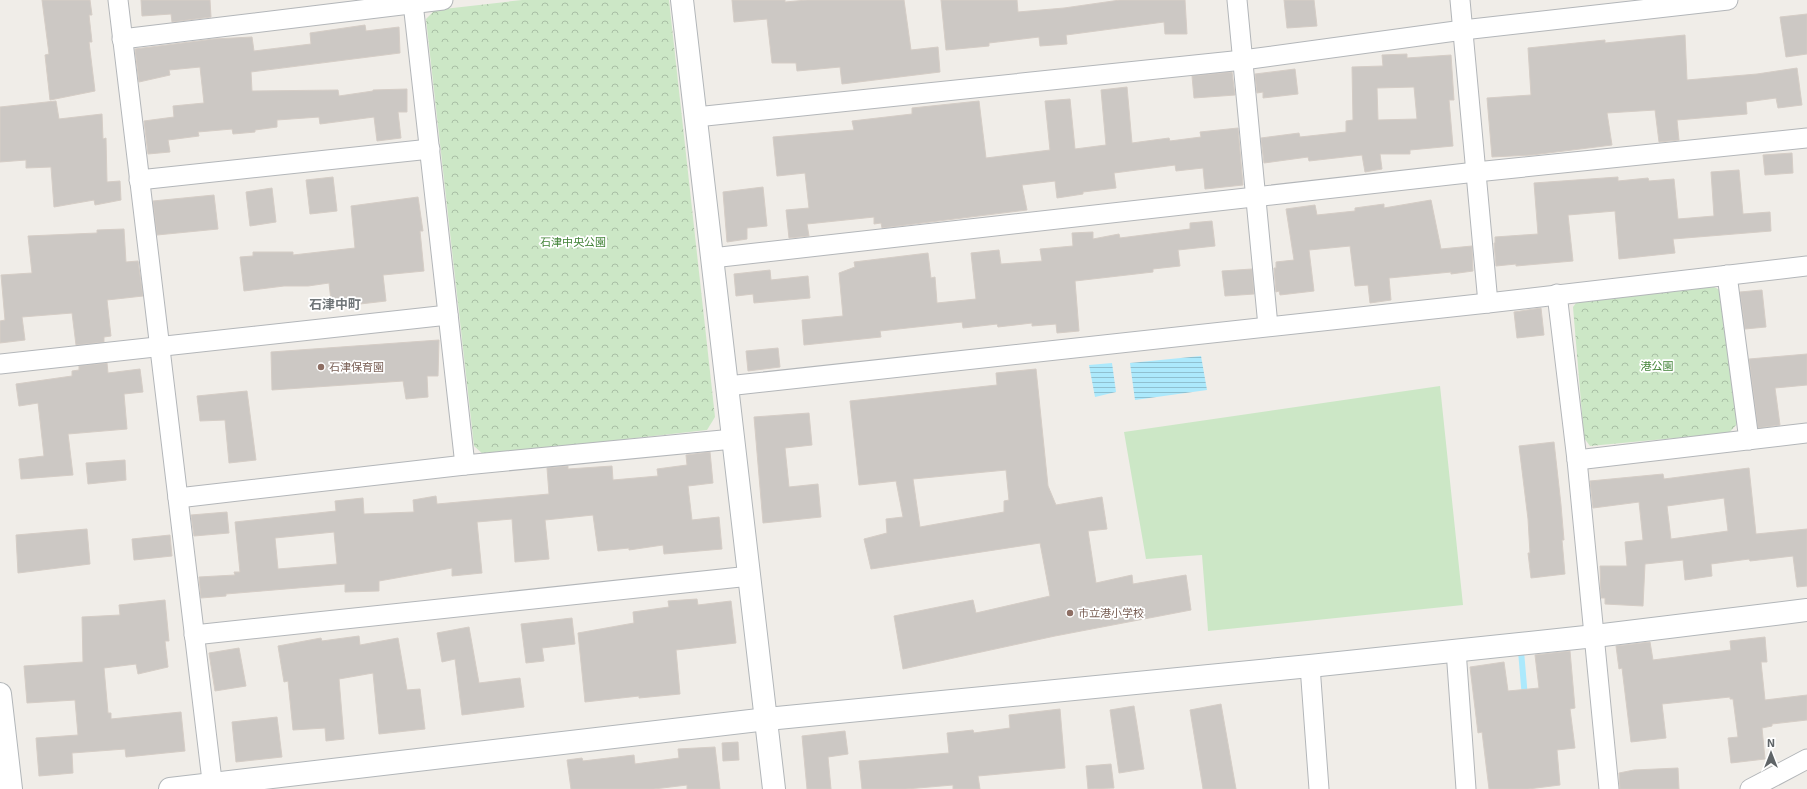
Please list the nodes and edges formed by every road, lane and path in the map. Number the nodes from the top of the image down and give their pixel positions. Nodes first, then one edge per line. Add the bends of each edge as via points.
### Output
1 (118, 0) edge
2 (443, 0) edge
3 (682, 0) edge
4 (1237, 0) edge
5 (1460, 0) edge
6 (1728, 0) edge
7 (413, 3) junction
8 (1463, 30) junction
9 (122, 39) junction
10 (1243, 60) junction
11 (696, 117) junction
12 (1807, 138) edge
13 (430, 149) junction
14 (1476, 172) junction
15 (139, 180) junction
16 (1256, 196) junction
17 (712, 258) junction
18 (1807, 266) edge
19 (1727, 275) junction
20 (1557, 294) junction
21 (1488, 303) junction
22 (448, 315) junction
23 (1268, 326) junction
24 (159, 346) junction
25 (0, 364) edge
26 (727, 386) junction
27 (1807, 433) edge
28 (734, 439) junction
29 (1749, 440) junction
30 (1577, 460) junction
31 (465, 465) junction
32 (178, 498) junction
33 (750, 576) junction
34 (1807, 610) edge
35 (194, 635) junction
36 (1595, 636) junction
37 (1456, 650) junction
38 (1310, 666) junction
39 (0, 694) edge
40 (767, 719) junction
41 (1807, 759) edge
42 (212, 786) edge
43 (11, 789) edge
44 (170, 789) edge
45 (774, 789) edge
46 (1319, 789) edge
47 (1466, 789) edge
48 (1609, 789) edge
49 (1750, 789) edge

1 - 9 street
2 - 7 street
3 - 11 street
4 - 10 street
5 - 8 street
6 - 8 street
7 - 9 street
7 - 13 street
8 - 10 street
8 - 14 street
9 - 15 street
10 - 11 street
10 - 16 street
11 - 17 street
12 - 14 street
13 - 15 street
13 - 22 street
14 - 16 street
14 - 21 street
15 - 24 street
16 - 17 street
16 - 23 street
17 - 26 street
18 - 19 street
19 - 20 street
19 - 29 street
20 - 21 street
20 - 30 street
21 - 23 street
22 - 24 street
22 - 31 street
23 - 26 street
24 - 25 street
24 - 32 street
26 - 28 street
27 - 29 street
28 - 31 street
28 - 33 street
29 - 30 street
30 - 36 street
31 - 32 street
32 - 35 street
33 - 35 street
33 - 40 street
34 - 36 street
35 - 42 street
36 - 37 street
36 - 48 street
37 - 38 street
37 - 47 street
38 - 40 street
38 - 46 street
39 - 43 street
40 - 42 street
40 - 45 street
41 - 49 street
42 - 44 street

